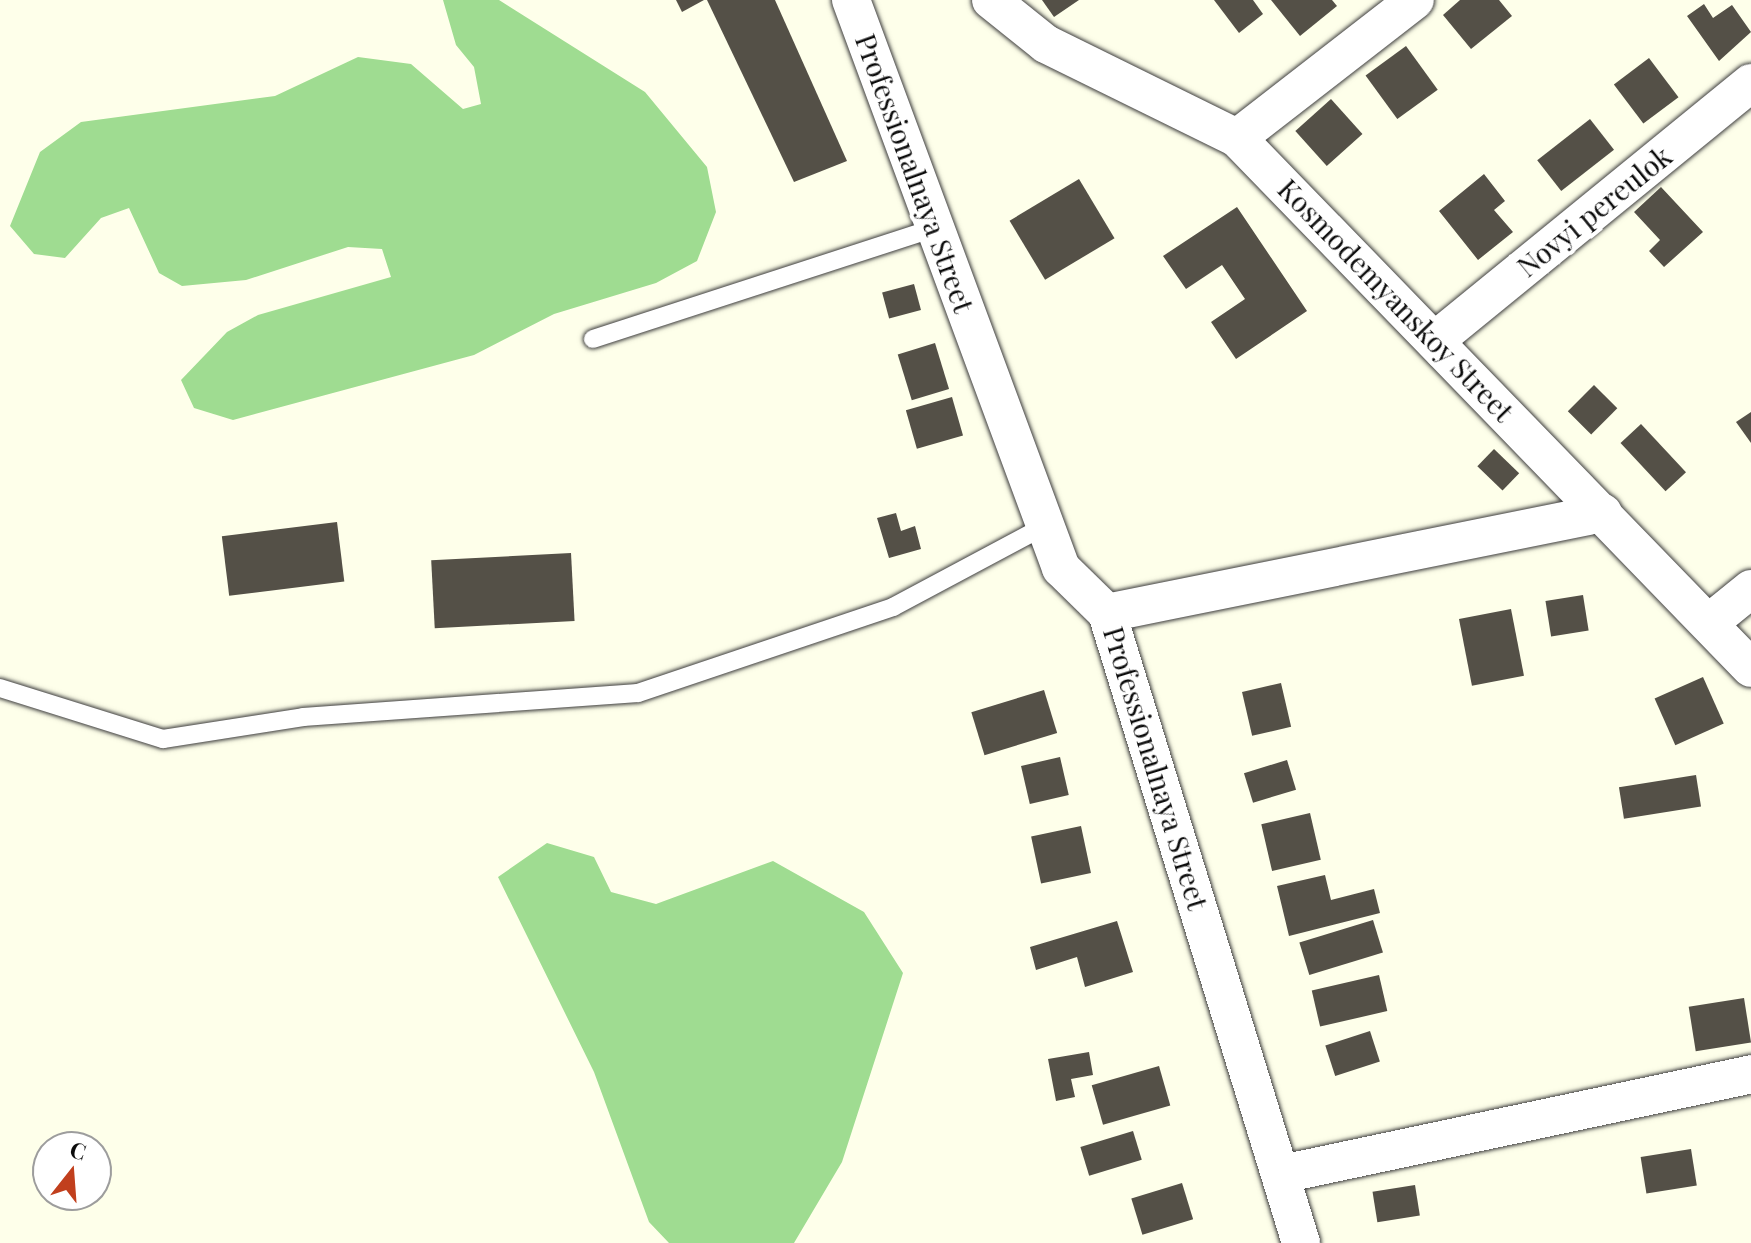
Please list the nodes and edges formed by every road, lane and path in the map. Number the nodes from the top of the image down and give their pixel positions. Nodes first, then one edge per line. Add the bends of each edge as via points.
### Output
1 (851, 0) edge
2 (991, 0) edge
3 (1415, 0) edge
4 (1751, 83) edge
5 (1237, 138) junction
6 (935, 228) junction
7 (593, 339) dead end
8 (1437, 339) junction
9 (1603, 513) junction
10 (1045, 526) junction
11 (1751, 589) edge
12 (1107, 613) junction
13 (1709, 623) junction
14 (1751, 668) edge
15 (0, 688) edge
16 (1751, 1074) edge
17 (1282, 1174) junction
18 (1301, 1243) edge

1 - 6 street, Professionalnaya Street
2 - 5 street, Kosmodemyanskoy Street via 1046,44
3 - 5 street
4 - 8 street, Novyi pereulok
5 - 8 street, Kosmodemyanskoy Street
6 - 7 lane
6 - 10 street, Professionalnaya Street
8 - 9 street, Kosmodemyanskoy Street
9 - 12 street
9 - 13 street, Kosmodemyanskoy Street
10 - 12 street, Professionalnaya Street via 1061,568
10 - 15 lane via 893,607 638,693 303,717 163,739
11 - 13 street
12 - 17 street, Professionalnaya Street
13 - 14 street, Kosmodemyanskoy Street
16 - 17 street
17 - 18 street, Professionalnaya Street

